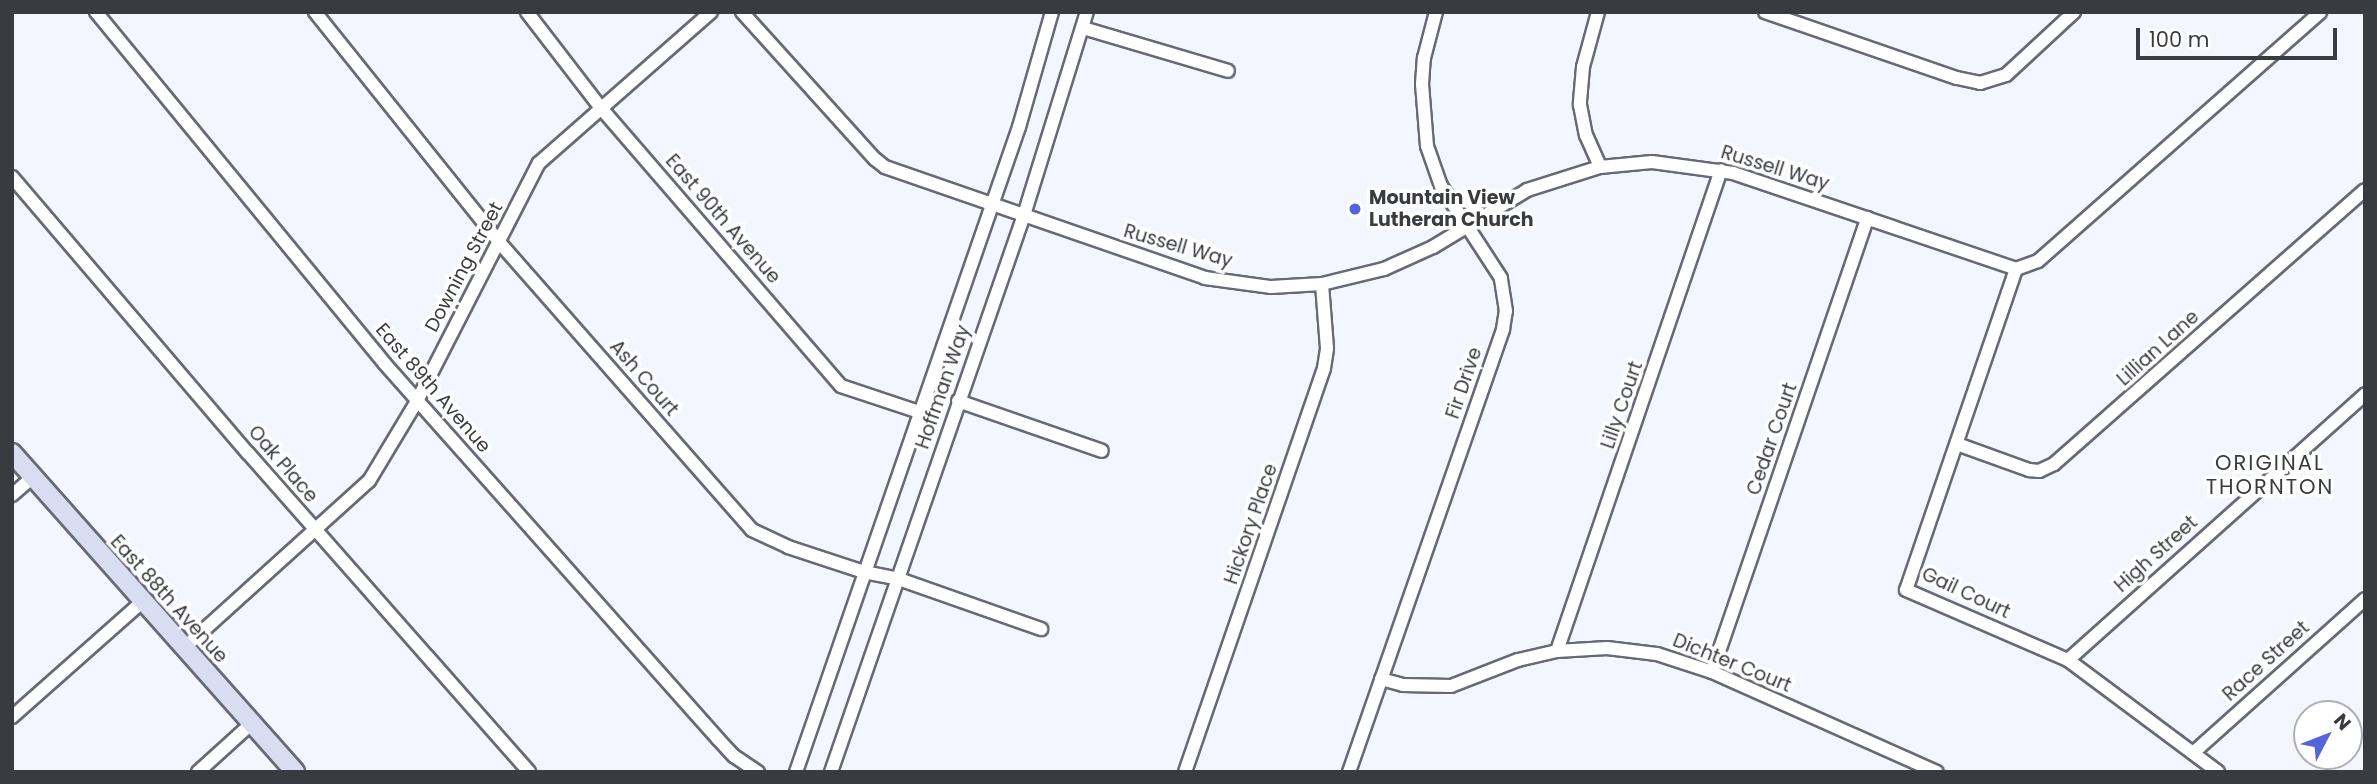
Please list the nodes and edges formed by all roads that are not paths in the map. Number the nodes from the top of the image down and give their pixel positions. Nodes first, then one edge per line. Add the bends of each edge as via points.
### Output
1 (96, 12) edge
2 (315, 12) edge
3 (527, 12) edge
4 (711, 12) edge
5 (742, 12) edge
6 (1052, 12) edge
7 (1087, 12) edge
8 (1436, 12) edge
9 (1598, 12) edge
10 (1765, 12) edge
11 (2074, 12) edge
12 (2320, 12) edge
13 (1083, 28) junction
14 (1228, 71) dead end
15 (601, 108) junction
16 (1600, 167) junction
17 (1721, 170) junction
18 (12, 177) edge
19 (2365, 190) edge
20 (991, 204) junction
21 (1024, 215) junction
22 (1867, 218) junction
23 (1466, 226) junction
24 (499, 242) junction
25 (2016, 269) junction
26 (1322, 284) junction
27 (2365, 394) edge
28 (417, 401) junction
29 (958, 401) junction
30 (919, 412) junction
31 (1957, 444) junction
32 (1102, 452) dead end
33 (12, 453) edge
34 (33, 477) junction
35 (12, 495) edge
36 (315, 530) junction
37 (864, 572) junction
38 (896, 578) junction
39 (2365, 599) edge
40 (143, 601) junction
41 (1041, 629) dead end
42 (185, 647) junction
43 (1557, 651) junction
44 (2068, 660) junction
45 (1712, 672) junction
46 (1381, 679) junction
47 (12, 717) edge
48 (252, 723) junction
49 (2193, 753) junction
50 (198, 772) edge
51 (295, 772) edge
52 (529, 772) edge
53 (758, 772) edge
54 (796, 772) edge
55 (831, 772) edge
56 (1185, 772) edge
57 (1349, 772) edge
58 (1937, 772) edge
59 (2218, 772) edge

1 - 28 street, East 89th Avenue
2 - 24 street, Ash Court
3 - 15 street, East 90th Avenue
4 - 15 street, Downing Street
5 - 20 street, Russell Way via 875,159 916,179
6 - 20 street, Hoffman Way
7 - 13 street, Hoffman Way
8 - 23 street, Fir Drive via 1424,58 1423,126 1441,186
9 - 16 street via 1583,67 1580,105
10 - 11 street via 1980,83 2006,75
12 - 25 street via 2038,261
13 - 14 street
13 - 21 street, Hoffman Way
15 - 24 street, Downing Street via 539,163
15 - 30 street, East 90th Avenue via 841,386
16 - 17 street, Russell Way via 1652,162
16 - 23 street, Russell Way via 1527,190
17 - 22 street, Russell Way
17 - 43 street, Lilly Court
18 - 36 street, Oak Place
19 - 31 street, Lillian Lane via 2054,464 2029,470
20 - 21 street, Russell Way
20 - 30 street, Hoffman Way
21 - 26 street, Russell Way via 1205,278 1271,287
21 - 29 street, Hoffman Way
22 - 25 street, Russell Way
22 - 45 street, Cedar Court
23 - 26 street, Russell Way via 1412,258 1356,278
23 - 46 street, Fir Drive via 1500,278 1506,298 1503,329
24 - 28 street, Downing Street
24 - 37 street, Ash Court via 752,530 770,541
25 - 31 street, Gail Court
26 - 56 street, Hickory Place via 1327,348 1320,382
27 - 44 street, High Street
28 - 36 street, Downing Street via 369,481
28 - 53 street, East 89th Avenue via 718,739
29 - 32 street
29 - 38 street, Hoffman Way
30 - 37 street, Hoffman Way
31 - 44 street, Gail Court via 1906,590
33 - 34 main road, East 88th Avenue
34 - 35 street
34 - 40 main road, East 88th Avenue
36 - 42 street, Downing Street
36 - 52 street, Oak Place
37 - 38 street, Ash Court
37 - 54 street, Hoffman Way
38 - 41 street, Ash Court
38 - 55 street, Hoffman Way
39 - 49 street, Race Street
40 - 42 main road, East 88th Avenue
40 - 47 street
42 - 48 main road, East 88th Avenue
43 - 45 street, Dichter Court via 1627,649 1670,657
43 - 46 street, Dichter Court via 1518,660 1451,686 1403,685
44 - 49 street, Gail Court
45 - 58 street, Dichter Court
46 - 57 street, Fir Drive
48 - 50 street
48 - 51 main road, East 88th Avenue
49 - 59 street, Gail Court

